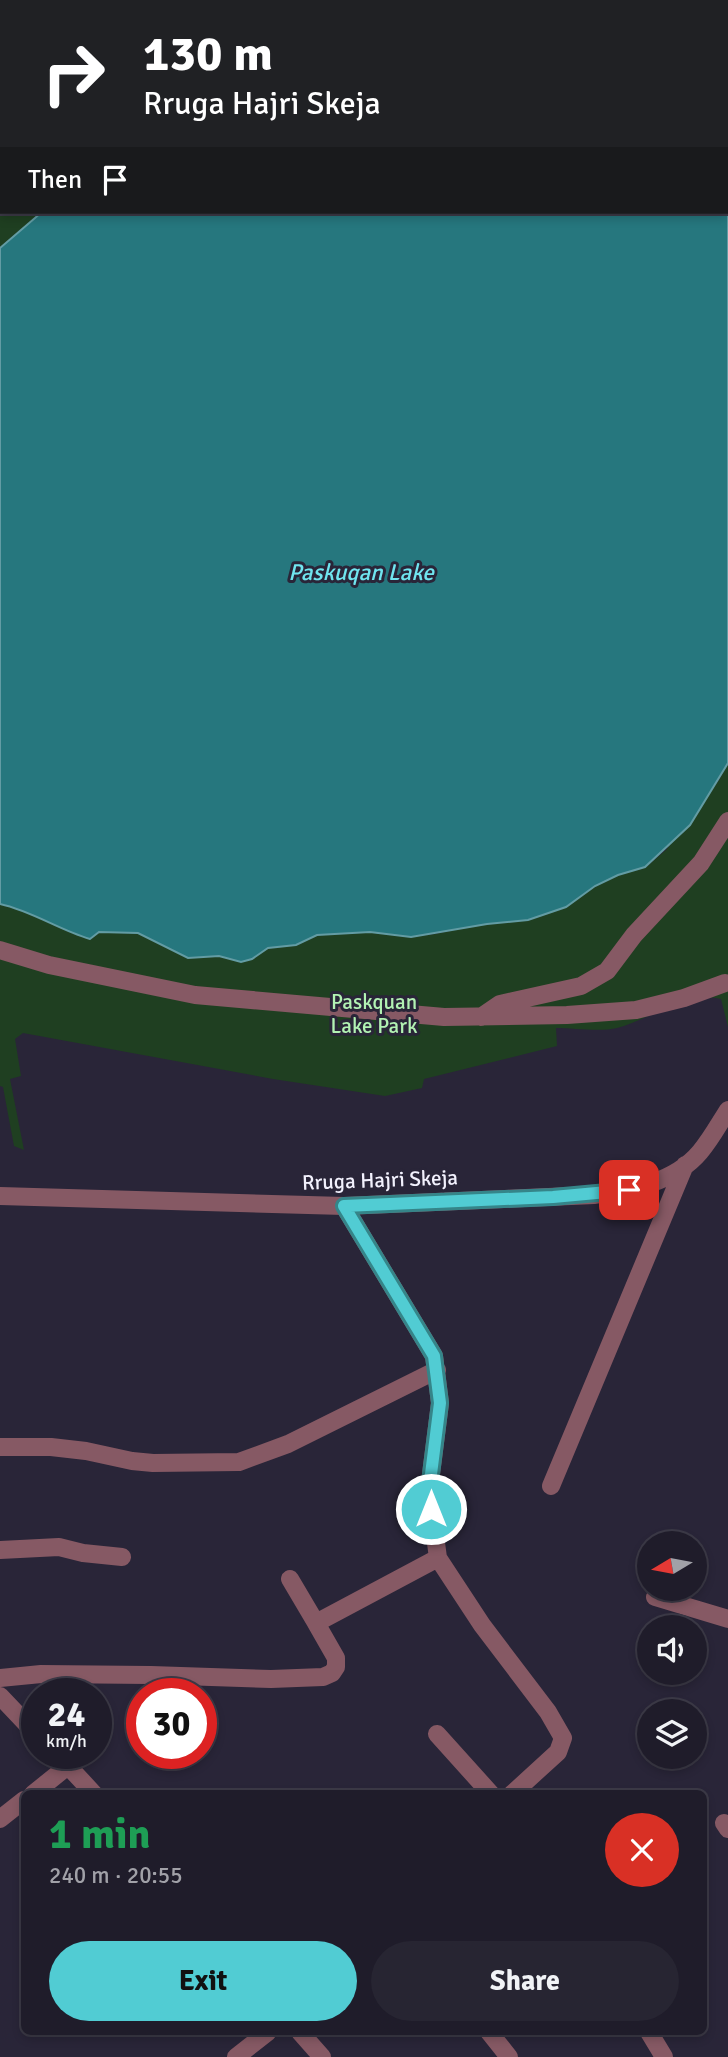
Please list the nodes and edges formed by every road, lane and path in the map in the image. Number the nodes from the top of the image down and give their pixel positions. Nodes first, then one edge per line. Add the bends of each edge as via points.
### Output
1 (728, 821) edge
2 (0, 950) edge
3 (727, 986) edge
4 (479, 1018) junction
5 (728, 1110) edge
6 (685, 1165) junction
7 (0, 1196) edge
8 (344, 1206) junction
9 (437, 1370) junction
10 (0, 1447) edge
11 (551, 1486) dead end
12 (0, 1550) edge
13 (122, 1557) dead end
14 (438, 1558) junction
15 (290, 1579) dead end
16 (668, 1601) edge
17 (728, 1619) edge
18 (316, 1623) junction
19 (0, 1678) edge
20 (0, 1696) edge
21 (21, 1718) edge
22 (437, 1734) dead end
23 (54, 1769) edge
24 (72, 1769) edge
25 (36, 1790) edge
26 (90, 1790) edge
27 (487, 1790) edge
28 (516, 1790) edge
29 (21, 1802) edge
30 (0, 1819) edge
31 (264, 2035) edge
32 (303, 2035) edge
33 (491, 2035) edge
34 (651, 2035) edge
35 (236, 2057) edge
36 (322, 2057) edge
37 (509, 2057) edge
38 (664, 2057) edge

1 - 4 street via 701,863 607,971 581,986 500,1004
2 - 4 street via 49,965 195,995
3 - 4 street via 636,1010
5 - 6 street, Rruga Hajri Skeja via 699,1153
6 - 8 street, Rruga Hajri Skeja via 657,1182 606,1193
6 - 11 street
7 - 8 street, Rruga Hajri Skeja
8 - 9 street via 434,1356
9 - 10 street via 288,1444 239,1462 153,1463 51,1447
9 - 14 street via 440,1403 429,1490
12 - 13 street via 59,1547
14 - 18 street
14 - 28 street via 563,1738 558,1752
15 - 18 street
16 - 17 street
18 - 19 street via 336,1658 336,1667 324,1677 41,1674
20 - 21 street
22 - 27 street
23 - 25 street
24 - 26 street
29 - 30 street
31 - 35 street
32 - 36 street
33 - 37 street
34 - 38 street

